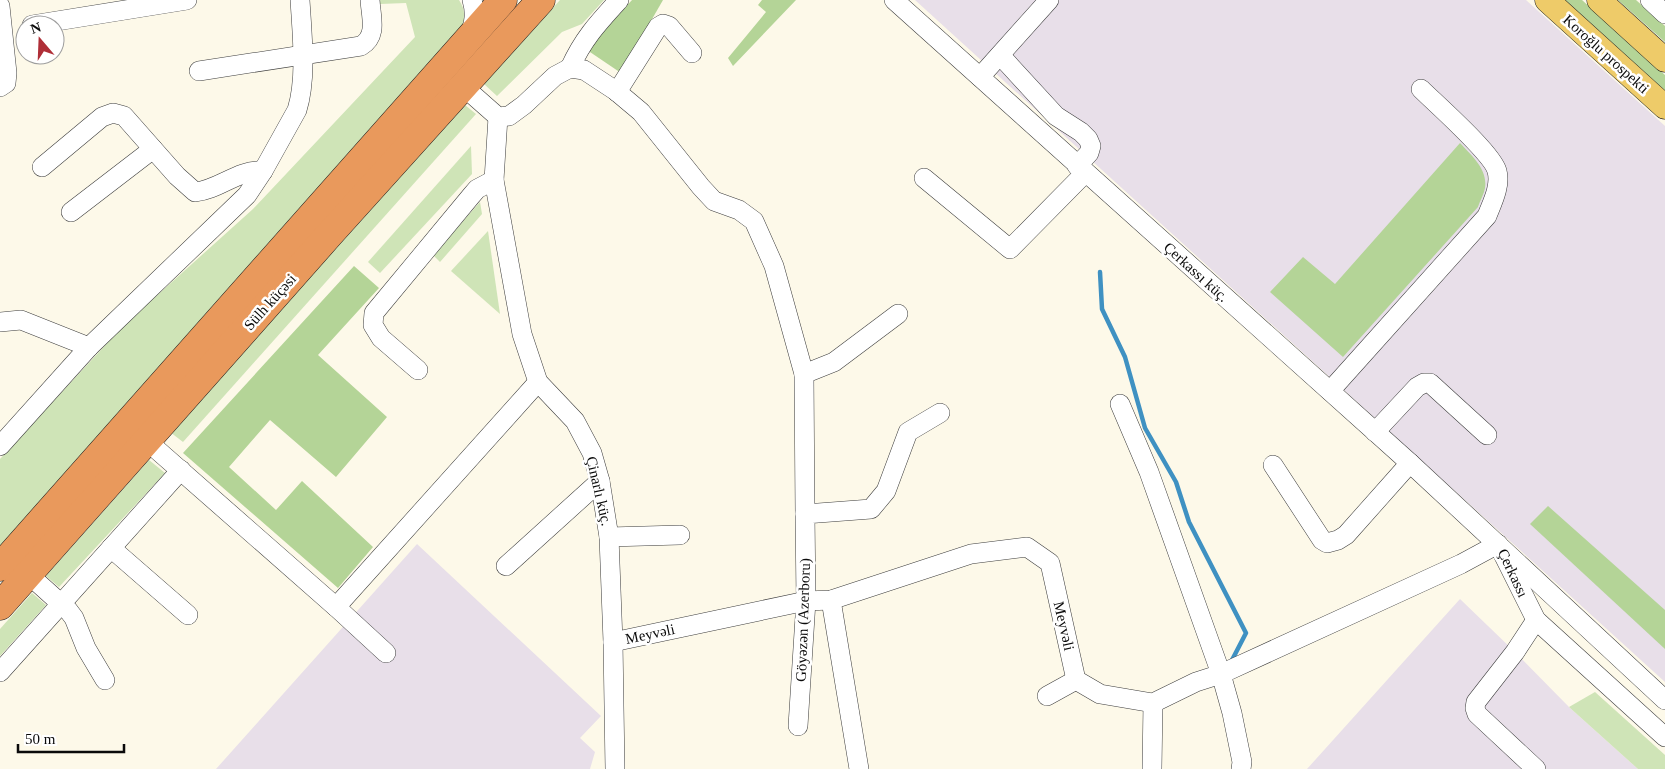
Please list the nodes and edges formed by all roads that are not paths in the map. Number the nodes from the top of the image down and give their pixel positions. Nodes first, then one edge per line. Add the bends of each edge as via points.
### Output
1 (187, 0) edge
2 (300, 0) edge
3 (370, 0) edge
4 (472, 0) edge
5 (504, 0) edge
6 (541, 0) edge
7 (619, 0) edge
8 (894, 0) edge
9 (1049, 0) edge
10 (1547, 0) edge
11 (1600, 0) edge
12 (1650, 0) edge
13 (143, 3) edge
14 (0, 6) edge
15 (1665, 14) edge
16 (65, 18) edge
17 (15, 28) edge
18 (2, 30) edge
19 (467, 42) junction
20 (692, 53) dead end
21 (1000, 55) junction
22 (303, 56) junction
23 (1665, 60) edge
24 (570, 68) junction
25 (199, 71) dead end
26 (980, 77) junction
27 (0, 87) edge
28 (464, 87) junction
29 (1421, 89) dead end
30 (617, 92) junction
31 (1665, 107) edge
32 (498, 117) junction
33 (153, 149) junction
34 (42, 166) dead end
35 (1081, 169) junction
36 (263, 171) junction
37 (924, 178) dead end
38 (494, 180) junction
39 (71, 212) dead end
40 (898, 314) dead end
41 (0, 322) edge
42 (89, 347) junction
43 (418, 370) dead end
44 (804, 374) junction
45 (538, 382) junction
46 (1330, 390) junction
47 (1120, 404) dead end
48 (940, 413) dead end
49 (1376, 432) junction
50 (1487, 436) dead end
51 (147, 440) junction
52 (0, 446) edge
53 (1410, 463) junction
54 (1273, 465) dead end
55 (180, 470) junction
56 (600, 481) junction
57 (805, 514) junction
58 (680, 535) dead end
59 (609, 537) junction
60 (1498, 544) junction
61 (111, 548) junction
62 (506, 566) dead end
63 (0, 567) edge
64 (28, 574) junction
65 (831, 600) junction
66 (806, 601) junction
67 (62, 603) junction
68 (0, 606) edge
69 (336, 607) junction
70 (188, 615) dead end
71 (1536, 620) junction
72 (613, 642) junction
73 (386, 653) dead end
74 (0, 672) edge
75 (1221, 674) junction
76 (105, 680) dead end
77 (1076, 680) junction
78 (1046, 696) dead end
79 (1665, 700) edge
80 (1153, 704) junction
81 (798, 726) dead end
82 (1665, 737) edge
83 (615, 769) edge
84 (859, 769) edge
85 (1152, 769) edge
86 (1241, 769) edge
87 (1536, 769) edge

1 - 13 street
2 - 22 street
3 - 22 street via 372,35 367,42 361,46
4 - 19 street via 475,21
5 - 19 highway, Sülh küçəsi
6 - 28 highway, Sülh küçəsi
7 - 24 street via 579,47
8 - 26 street, Çerkassı küç.
9 - 21 street
10 - 31 main road, Koroğlu prospekti
11 - 23 main road
12 - 15 street
13 - 16 street
14 - 18 street
17 - 18 street
18 - 27 street via 7,73 6,83
19 - 63 highway, Sülh küçəsi
20 - 30 street via 669,26 663,24
21 - 26 street
21 - 35 street via 1056,116 1088,139 1091,146
22 - 25 street
22 - 36 street via 301,99
24 - 30 street, Göyəzən (Azerboru) via 584,70
24 - 32 street via 555,76 509,116
26 - 35 street, Çerkassı küç.
28 - 32 street
28 - 51 highway, Sülh küçəsi
29 - 46 street via 1486,153 1497,171 1494,198 1487,216
30 - 44 street, Göyəzən (Azerboru) via 641,112 714,200 739,210 754,221 774,266
32 - 38 street, Çinarlı küç.
33 - 34 street via 124,116 114,114 102,117
33 - 36 street via 195,192 202,192 240,174
33 - 39 street
35 - 37 street via 1010,249
35 - 46 street, Çerkassı küç.
36 - 42 street via 247,195
38 - 43 street via 470,196 374,313 373,325 381,338
38 - 45 street, Çinarlı küç. via 522,334
40 - 44 street via 834,362
41 - 42 street via 21,320
42 - 52 street
44 - 57 street, Göyəzən (Azerboru)
45 - 56 street, Çinarlı küç. via 575,421 592,453
45 - 69 street
46 - 49 street, Çerkassı küç.
47 - 75 street via 1149,472
48 - 57 street via 908,432 886,491 872,509
49 - 50 street via 1424,383 1430,384
49 - 53 street, Çerkassı küç.
51 - 55 street
51 - 64 highway, Sülh küçəsi
53 - 54 street via 1346,535 1328,543 1322,540
53 - 60 street, Çerkassı küç.
55 - 61 street
55 - 69 street
56 - 59 street, Çinarlı küç.
56 - 62 street
57 - 66 street, Göyəzən (Azerboru)
58 - 59 street
59 - 72 street, Çinarlı küç.
60 - 71 street, Çerkassı
60 - 75 street
60 - 79 street, Çerkassı
61 - 67 street
61 - 70 street
64 - 67 street
64 - 68 highway, Sülh küçəsi
65 - 66 street, Meyvəli
65 - 77 street, Meyvəli via 971,554 1027,547 1050,563
65 - 84 street
66 - 72 street, Meyvəli
66 - 81 street, Göyəzən (Azerboru)
67 - 74 street
67 - 76 street via 74,618 86,648
69 - 73 street
71 - 82 street, Çerkassı
71 - 87 street via 1476,702 1475,708 1477,714
72 - 83 street, Çinarlı küç.
75 - 80 street via 1196,682
75 - 86 street via 1232,713
77 - 78 street
77 - 80 street via 1100,694
80 - 85 street

